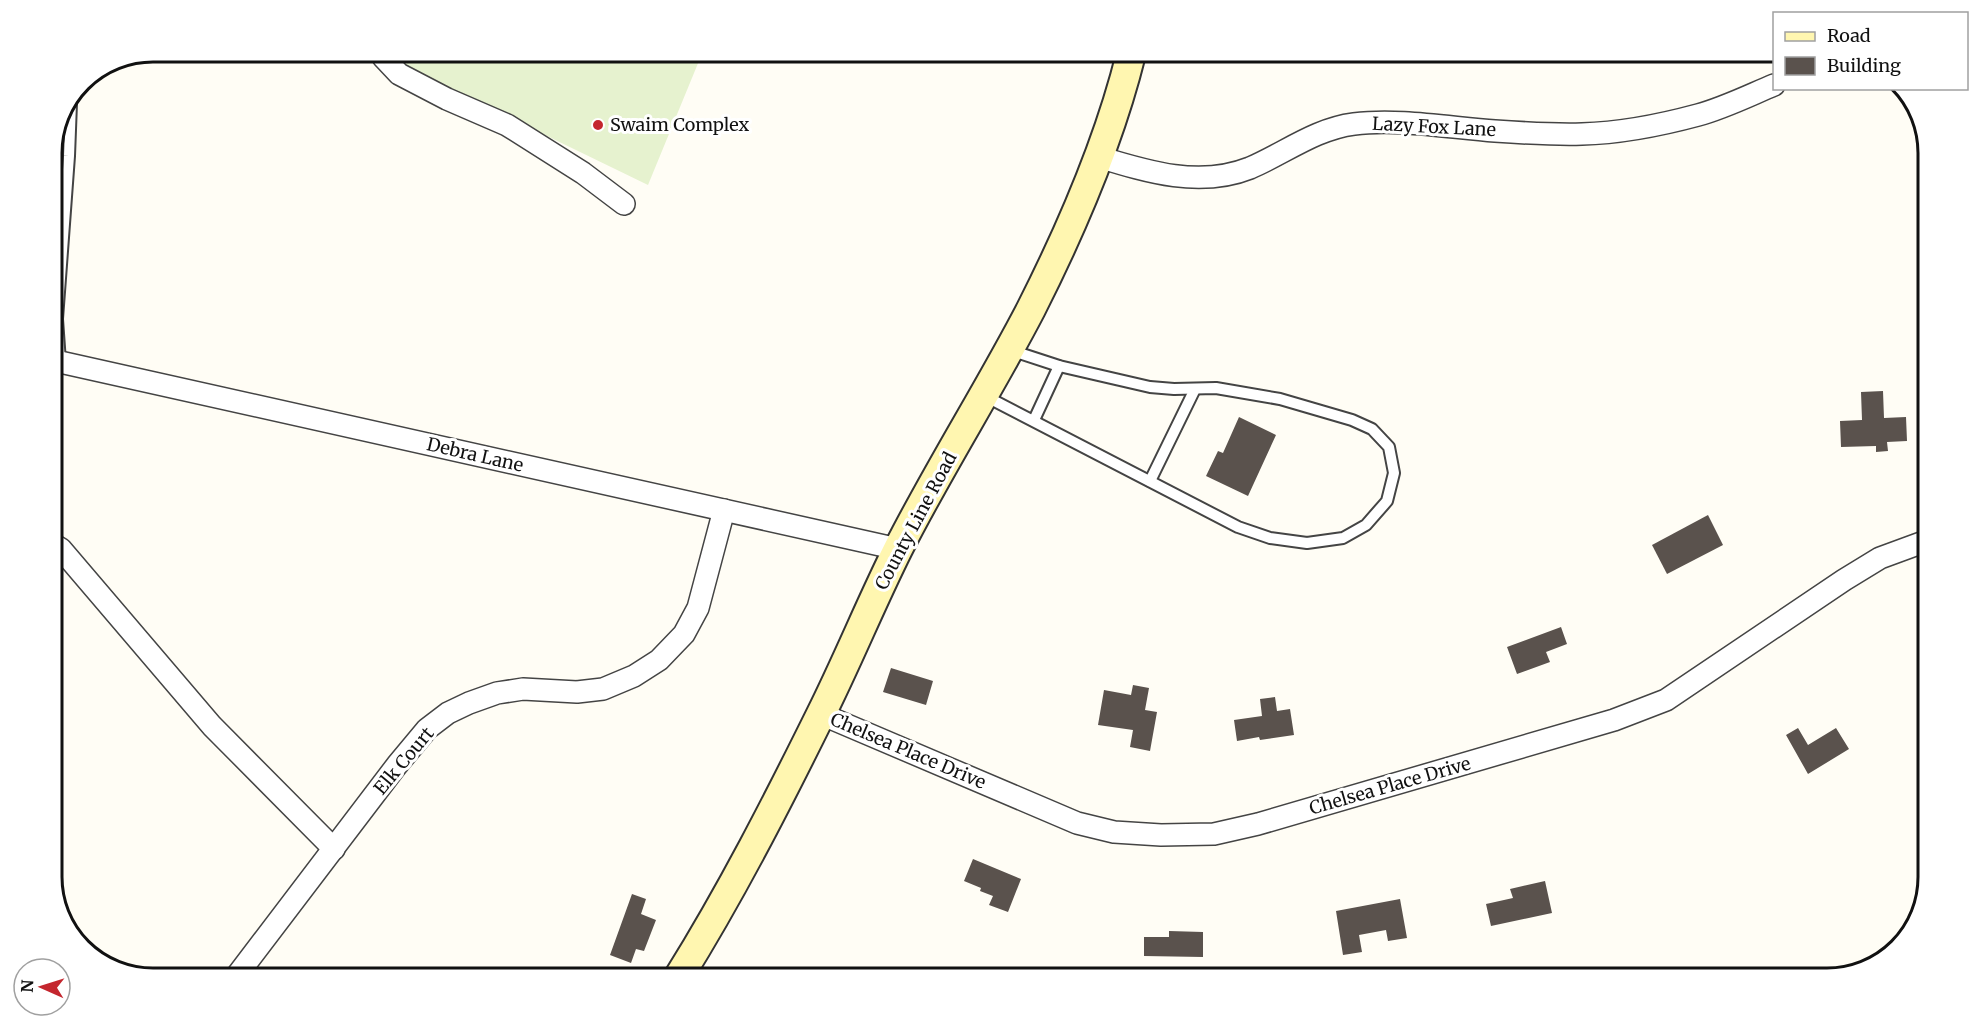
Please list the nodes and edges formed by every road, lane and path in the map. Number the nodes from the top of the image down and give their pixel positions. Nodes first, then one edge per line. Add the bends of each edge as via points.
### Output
1 (388, 62) edge
2 (1129, 62) edge
3 (1773, 85) edge
4 (71, 113) edge
5 (1099, 157) junction
6 (624, 204) dead end
7 (62, 251) edge
8 (1009, 349) junction
9 (62, 362) edge
10 (1059, 366) junction
11 (1195, 389) junction
12 (983, 395) junction
13 (1034, 420) junction
14 (1150, 481) junction
15 (724, 510) junction
16 (1918, 544) edge
17 (898, 549) junction
18 (62, 550) edge
19 (821, 714) junction
20 (334, 849) junction
21 (244, 968) edge
22 (684, 968) edge

1 - 6 street via 399,74 507,125
2 - 5 street, County Line Road
3 - 5 street, Lazy Fox Lane via 1701,114 1629,130 1498,132 1382,122 1353,124 1317,134 1250,168 1218,176 1181,177
4 - 7 lane
5 - 8 street, County Line Road
8 - 10 lane
8 - 12 street, County Line Road
9 - 15 street, Debra Lane
10 - 11 lane via 1150,387
10 - 13 lane
11 - 14 lane
11 - 14 lane via 1216,388 1280,399 1372,429 1389,447 1394,473 1387,501 1366,525 1342,538 1307,543 1270,538 1238,527
12 - 13 lane
12 - 17 street, County Line Road
13 - 14 lane
15 - 17 street, Debra Lane
15 - 20 street, Elk Court via 698,608 684,634 659,660 603,689 523,689 497,693 448,713 427,729
16 - 19 street, Chelsea Place Drive via 1880,558 1844,580 1666,700 1614,720 1214,834 1114,832 1077,823
17 - 19 street, County Line Road
18 - 20 street via 212,726
19 - 22 street, County Line Road via 716,917
20 - 21 street, Elk Court

